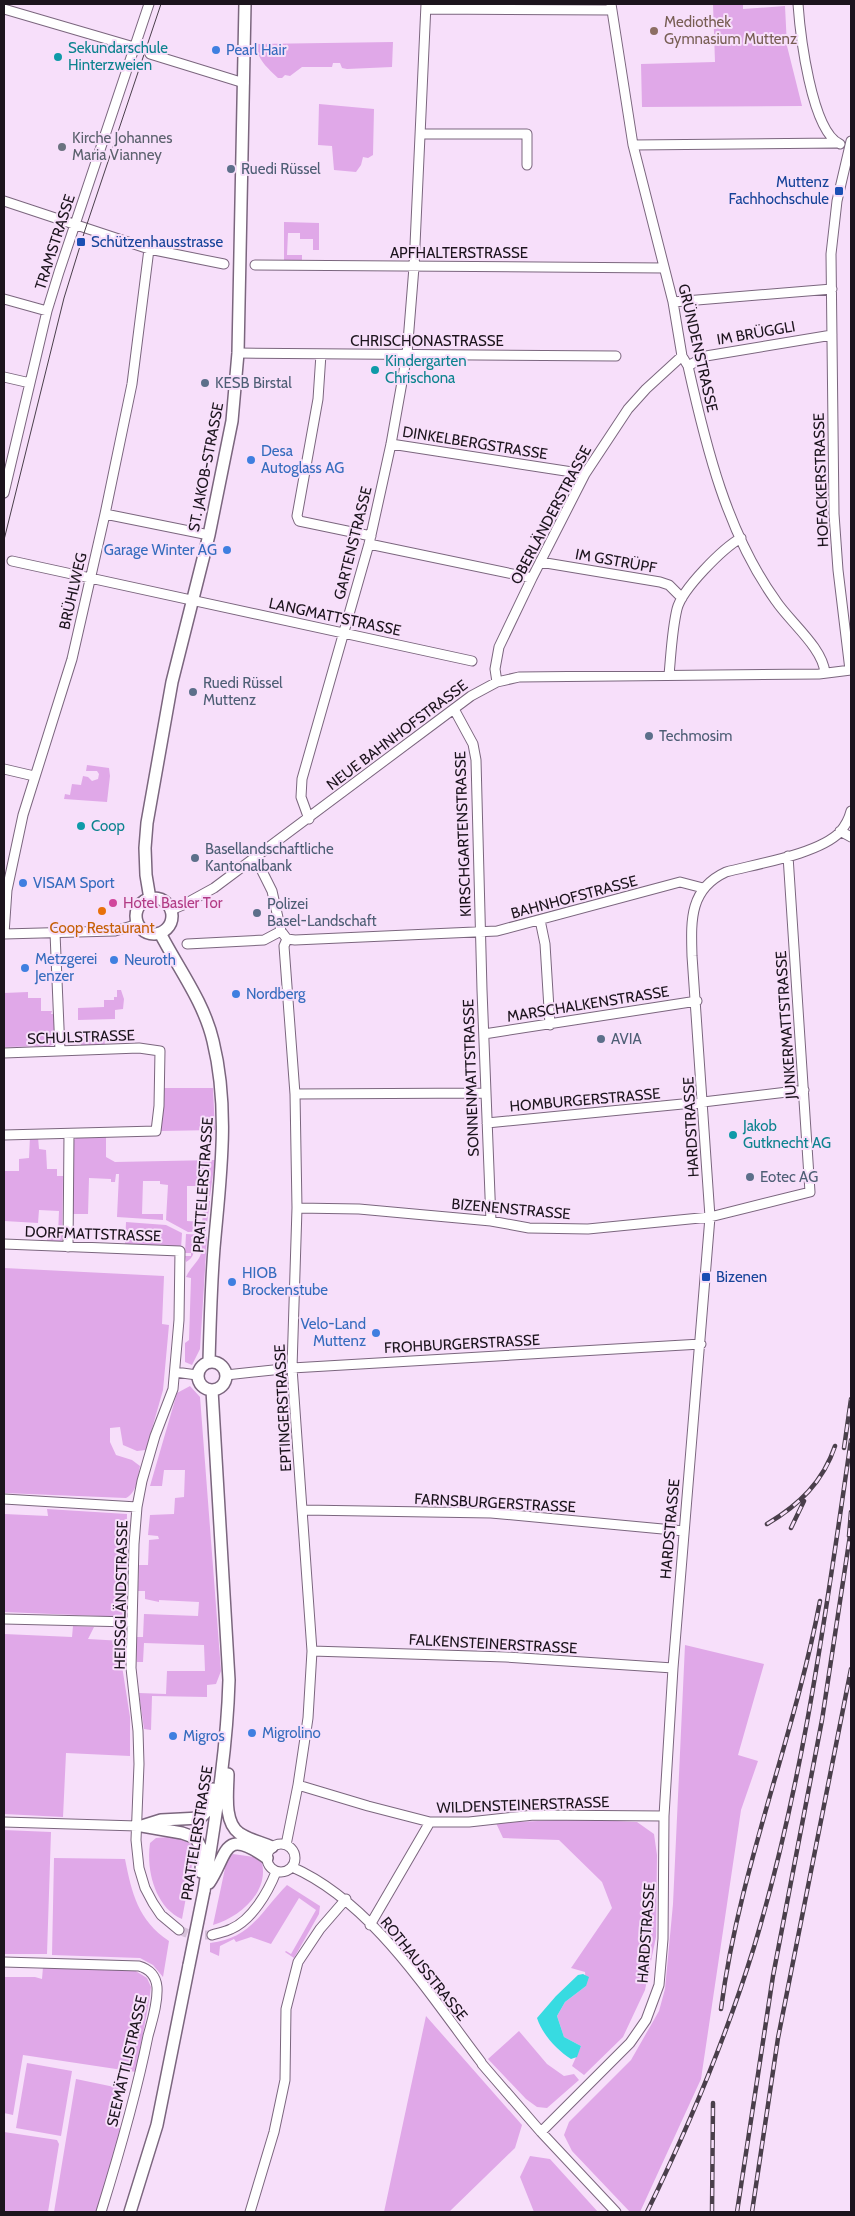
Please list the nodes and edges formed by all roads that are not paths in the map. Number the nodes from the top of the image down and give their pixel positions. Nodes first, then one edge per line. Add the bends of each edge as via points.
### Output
1 (149, 4) edge
2 (245, 4) edge
3 (798, 4) edge
4 (426, 7) edge
5 (612, 7) edge
6 (19, 8) edge
7 (4, 9) edge
8 (134, 47) junction
9 (150, 54) dead end
10 (244, 83) junction
11 (420, 134) junction
12 (837, 143) junction
13 (850, 144) edge
14 (633, 145) junction
15 (527, 166) dead end
16 (4, 201) edge
17 (75, 226) junction
18 (149, 250) junction
19 (224, 264) dead end
20 (255, 265) dead end
21 (414, 267) junction
22 (664, 268) junction
23 (832, 288) junction
24 (4, 298) edge
25 (673, 302) junction
26 (47, 311) junction
27 (832, 335) junction
28 (238, 354) junction
29 (322, 354) junction
30 (406, 354) junction
31 (616, 356) dead end
32 (682, 356) junction
33 (688, 366) junction
34 (4, 377) edge
35 (30, 383) junction
36 (391, 444) junction
37 (585, 474) junction
38 (4, 493) edge
39 (105, 514) junction
40 (209, 535) junction
41 (741, 538) junction
42 (370, 540) junction
43 (12, 561) dead end
44 (540, 562) junction
45 (91, 578) junction
46 (532, 578) junction
47 (682, 598) junction
48 (192, 599) junction
49 (344, 634) junction
50 (472, 661) dead end
51 (850, 670) edge
52 (825, 673) junction
53 (669, 675) junction
54 (497, 682) junction
55 (454, 709) junction
56 (4, 768) edge
57 (34, 776) junction
58 (851, 812) edge
59 (309, 819) junction
60 (840, 831) junction
61 (851, 837) edge
62 (788, 856) junction
63 (256, 859) junction
64 (703, 888) junction
65 (150, 899) junction
66 (171, 910) junction
67 (540, 920) junction
68 (138, 924) junction
69 (481, 932) junction
70 (55, 933) junction
71 (160, 933) junction
72 (4, 934) edge
73 (284, 935) junction
74 (187, 944) dead end
75 (697, 1001) junction
76 (550, 1025) junction
77 (484, 1034) junction
78 (60, 1051) junction
79 (4, 1052) edge
80 (804, 1090) junction
81 (485, 1093) junction
82 (295, 1094) junction
83 (703, 1102) junction
84 (487, 1123) junction
85 (69, 1134) junction
86 (4, 1136) edge
87 (810, 1192) joint
88 (297, 1208) junction
89 (710, 1218) junction
90 (491, 1221) junction
91 (4, 1244) edge
92 (68, 1247) junction
93 (180, 1251) joint
94 (700, 1344) junction
95 (209, 1362) junction
96 (292, 1368) junction
97 (175, 1372) junction
98 (197, 1375) junction
99 (226, 1375) junction
100 (212, 1390) junction
101 (4, 1499) edge
102 (137, 1507) junction
103 (303, 1510) junction
104 (684, 1531) junction
105 (4, 1619) edge
106 (132, 1622) junction
107 (312, 1651) junction
108 (673, 1668) junction
109 (228, 1712) junction
110 (298, 1785) junction
111 (664, 1816) junction
112 (4, 1822) edge
113 (430, 1822) junction
114 (139, 1826) junction
115 (286, 1845) junction
116 (269, 1853) junction
117 (292, 1867) junction
118 (276, 1872) junction
119 (204, 1891) junction
120 (346, 1899) junction
121 (370, 1925) junction
122 (179, 1930) tunnel mouth
123 (212, 1935) tunnel mouth
124 (4, 1962) edge
125 (542, 2132) junction
126 (100, 2212) edge
127 (130, 2212) edge
128 (250, 2212) edge
129 (616, 2212) edge

1 - 8 street, TRAMSTRASSE
2 - 10 main road, ST. JAKOB-STRASSE
3 - 12 street via 808,79 827,131
4 - 5 street
4 - 11 street, GARTENSTRASSE
5 - 14 street, GRÜNDENSTRASSE
6 - 7 street
6 - 8 street
8 - 17 street, TRAMSTRASSE
9 - 10 street
10 - 28 main road, ST. JAKOB-STRASSE
11 - 15 street via 526,134
11 - 21 street, GARTENSTRASSE
12 - 13 street
12 - 14 street
13 - 23 street, HOFACKERSTRASSE via 834,214
14 - 22 street, GRÜNDENSTRASSE
16 - 17 street
17 - 18 street
17 - 26 street, TRAMSTRASSE
18 - 19 street
18 - 39 street, BRÜHLWEG via 132,384
20 - 21 street, APFHALTERSTRASSE
21 - 22 street, APFHALTERSTRASSE
21 - 30 street, GARTENSTRASSE
22 - 25 street, GRÜNDENSTRASSE
23 - 25 street
23 - 27 street, HOFACKERSTRASSE
24 - 26 street
25 - 32 street, GRÜNDENSTRASSE
26 - 35 street, TRAMSTRASSE
27 - 33 street, IM BRÜGGLI via 706,356
27 - 51 street, HOFACKERSTRASSE via 835,523
28 - 29 street, CHRISCHONASTRASSE
28 - 40 main road, ST. JAKOB-STRASSE via 232,421
29 - 30 street, CHRISCHONASTRASSE
29 - 42 street via 318,399 297,516 299,521
30 - 31 street, CHRISCHONASTRASSE
30 - 36 street, GARTENSTRASSE
32 - 33 street, GRÜNDENSTRASSE
32 - 37 street, OBERLÄNDERSTRASSE via 628,409
33 - 41 street, GRÜNDENSTRASSE via 710,455
34 - 35 street
35 - 38 street, TRAMSTRASSE
36 - 37 street, DINKELBERGSTRASSE
36 - 42 street, GARTENSTRASSE
37 - 44 street, OBERLÄNDERSTRASSE
39 - 40 street
39 - 45 street, BRÜHLWEG
40 - 48 main road, ST. JAKOB-STRASSE
41 - 47 street via 717,555
41 - 52 street, GRÜNDENSTRASSE via 776,602 819,654
42 - 46 street
42 - 49 street, GARTENSTRASSE
43 - 45 street, LANGMATTSTRASSE
44 - 46 street, OBERLÄNDERSTRASSE
44 - 47 street, IM GSTRÜPF via 660,582 669,585
45 - 48 street, LANGMATTSTRASSE
45 - 57 street, BRÜHLWEG via 72,659
46 - 54 street, OBERLÄNDERSTRASSE via 499,647 495,669
47 - 53 street via 677,608
48 - 49 street, LANGMATTSTRASSE
48 - 65 main road, ST. JAKOB-STRASSE via 172,682 147,823 146,866
49 - 50 street, LANGMATTSTRASSE
49 - 59 street, GARTENSTRASSE via 302,780 302,797
51 - 52 street, NEUE BAHNHOFSTRASSE
52 - 53 street, NEUE BAHNHOFSTRASSE
53 - 54 street, NEUE BAHNHOFSTRASSE via 519,677
54 - 55 street, NEUE BAHNHOFSTRASSE via 481,689
55 - 59 street, NEUE BAHNHOFSTRASSE
55 - 69 street, KIRSCHGARTENSTRASSE via 473,744 476,760
56 - 57 street
57 - 72 street, BRÜHLWEG via 7,890
58 - 60 street
59 - 63 street, NEUE BAHNHOFSTRASSE
60 - 61 street
60 - 62 street via 824,843
62 - 64 street via 726,872
62 - 80 street, JUNKERMATTSTRASSE
63 - 66 street, NEUE BAHNHOFSTRASSE via 214,888
63 - 73 street via 272,891
64 - 67 street, BAHNHOFSTRASSE via 680,882
64 - 75 street, HARDSTRASSE via 693,912 691,928
65 - 66 main road via 160,899
65 - 68 main road via 138,908
66 - 71 main road via 169,926
67 - 69 street, BAHNHOFSTRASSE
67 - 76 street via 545,944
68 - 70 street via 115,931
68 - 71 main road via 145,931
69 - 73 street, BAHNHOFSTRASSE via 295,940
69 - 77 street, SONNENMATTSTRASSE
70 - 72 street
70 - 78 street
71 - 95 main road, PRATTELERSTRASSE via 202,1008 213,1040 223,1108 224,1144 214,1249
73 - 74 street, BAHNHOFSTRASSE via 264,940
73 - 82 street, EPTINGERSTRASSE
75 - 76 street, MARSCHALKENSTRASSE
75 - 83 street, HARDSTRASSE
76 - 77 street, MARSCHALKENSTRASSE
77 - 81 street, SONNENMATTSTRASSE
78 - 79 street, SCHULSTRASSE
78 - 85 street, SCHULSTRASSE via 139,1048 160,1051 156,1131
80 - 83 street, HOMBURGERSTRASSE
80 - 87 street, JUNKERMATTSTRASSE
81 - 82 street
81 - 84 street, SONNENMATTSTRASSE
82 - 88 street, EPTINGERSTRASSE
83 - 84 street, HOMBURGERSTRASSE
83 - 89 street, HARDSTRASSE
84 - 90 street, SONNENMATTSTRASSE
85 - 86 street
85 - 92 street
87 - 89 street, BIZENENSTRASSE
88 - 90 street, BIZENENSTRASSE via 359,1209
88 - 96 street, EPTINGERSTRASSE
89 - 90 street, BIZENENSTRASSE via 588,1229 530,1228
89 - 94 street, HARDSTRASSE
91 - 92 street, DORFMATTSTRASSE
92 - 93 street, DORFMATTSTRASSE
93 - 97 street, HEISSGLÄNDSTRASSE
94 - 96 street, FROHBURGERSTRASSE
94 - 104 street, HARDSTRASSE
95 - 98 main road
95 - 99 main road via 220,1364
96 - 99 street, FROHBURGERSTRASSE
96 - 103 street, EPTINGERSTRASSE
97 - 98 street
97 - 102 street, HEISSGLÄNDSTRASSE via 169,1403 155,1436
98 - 100 main road via 203,1387
99 - 100 main road via 220,1387
100 - 109 main road, PRATTELERSTRASSE
101 - 102 street
102 - 106 street, HEISSGLÄNDSTRASSE
103 - 104 street, FARNSBURGERSTRASSE via 491,1513
103 - 107 street, EPTINGERSTRASSE
104 - 108 street, HARDSTRASSE
105 - 106 street
106 - 114 street, HEISSGLÄNDSTRASSE via 131,1668 137,1711
107 - 108 street, FALKENSTEINERSTRASSE via 506,1657
107 - 110 street, EPTINGERSTRASSE via 308,1718
108 - 111 street, HARDSTRASSE
109 - 114 main road via 208,1810 196,1819 161,1820
109 - 116 main road via 228,1807 233,1827
109 - 119 main road, PRATTELERSTRASSE
110 - 113 street, WILDENSTEINERSTRASSE
110 - 115 street, EPTINGERSTRASSE
111 - 113 street, WILDENSTEINERSTRASSE via 534,1815 470,1822
111 - 125 street, HARDSTRASSE via 663,1939 659,1985 646,2020 630,2043
112 - 114 street
113 - 121 street
114 - 119 main road via 196,1838 202,1850
114 - 122 street, HEISSGLÄNDSTRASSE via 136,1840 145,1888 162,1914
115 - 116 street via 278,1844
115 - 117 street via 295,1854
116 - 118 street via 269,1866
116 - 119 main road via 242,1845 226,1849
117 - 118 street via 285,1872
117 - 120 street, ROTHAUSSTRASSE
118 - 123 street via 270,1887 249,1915 232,1929
119 - 127 main road, PRATTELERSTRASSE, bridge via 157,2125
120 - 121 street, ROTHAUSSTRASSE
120 - 128 street via 320,1928 298,1962 286,2009 285,2080 274,2132
121 - 125 street, ROTHAUSSTRASSE via 401,1957 482,2063
124 - 126 street, SEEMÄTTLISTRASSE via 139,1966 146,1968 155,1980 156,1999 140,2077
125 - 129 street, ROTHAUSSTRASSE

